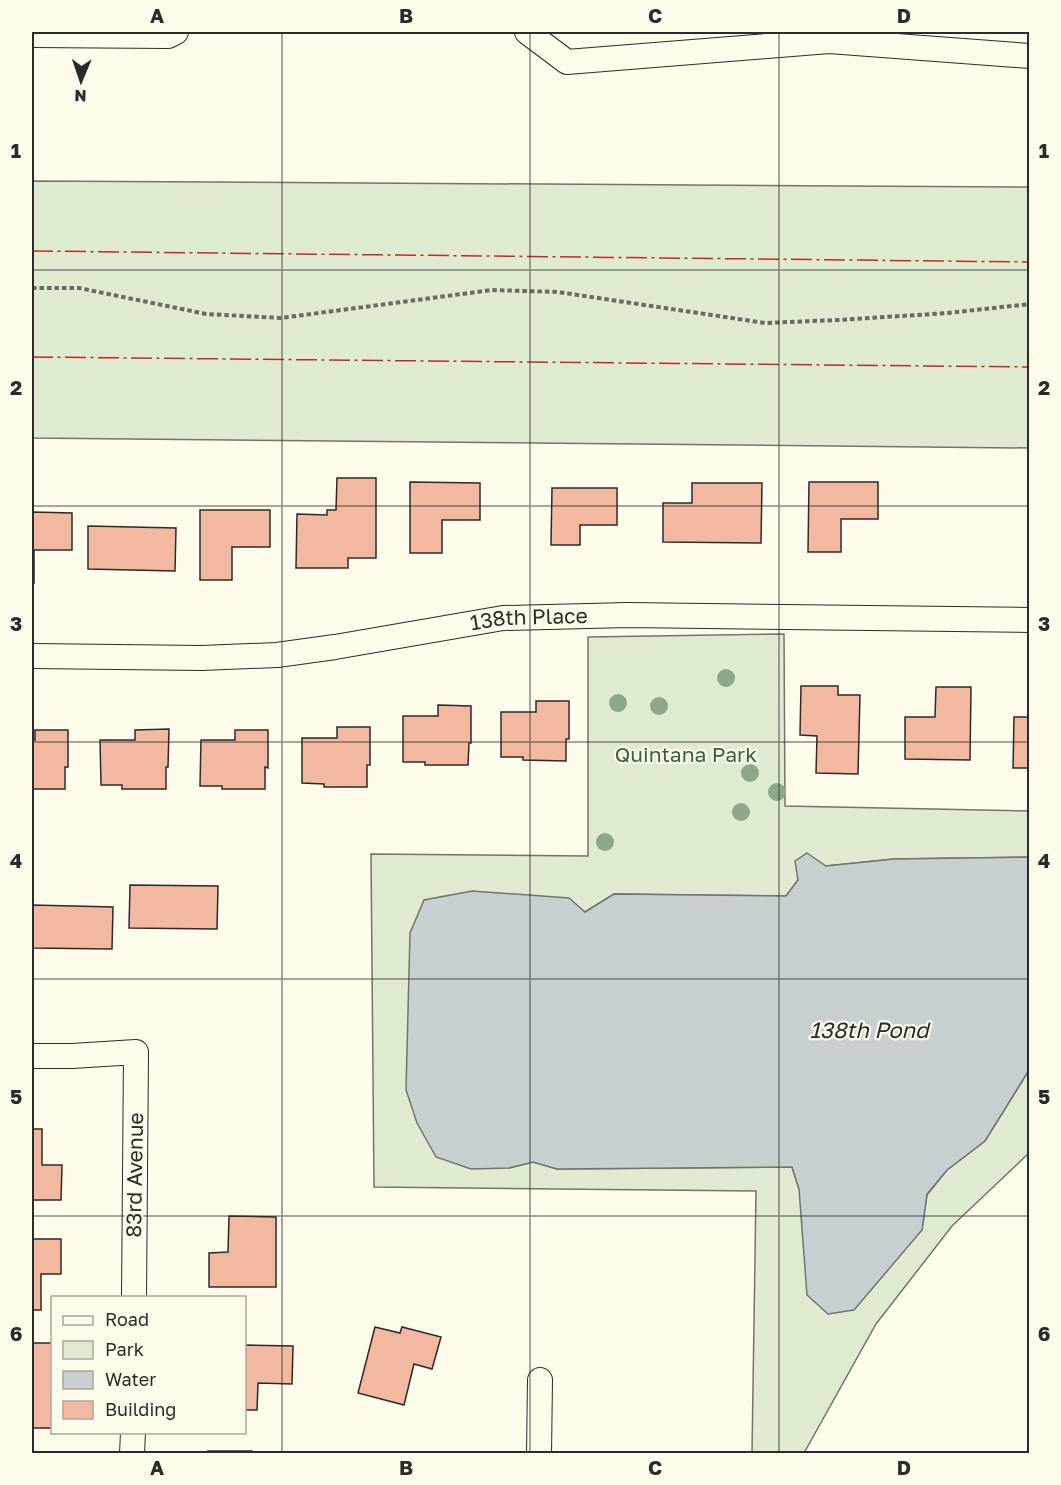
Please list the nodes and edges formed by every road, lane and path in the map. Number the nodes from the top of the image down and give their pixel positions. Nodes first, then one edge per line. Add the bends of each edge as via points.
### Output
1 (176, 32) edge
2 (527, 32) edge
3 (32, 34) edge
4 (1029, 56) edge
5 (32, 288) edge
6 (1029, 304) edge
7 (1029, 620) edge
8 (32, 656) edge
9 (32, 1056) edge
10 (134, 1296) edge
11 (540, 1380) dead end
12 (132, 1434) edge
13 (132, 1454) edge
14 (539, 1454) edge

1 - 3 street via 168,36
2 - 4 street via 567,62 829,41
5 - 6 path via 79,288 206,314 281,318 492,290 558,292 765,323 948,313
7 - 8 street, 138th Place via 628,615 503,618 277,655
9 - 10 street, 83rd Avenue via 136,1052
11 - 14 street
12 - 13 street

